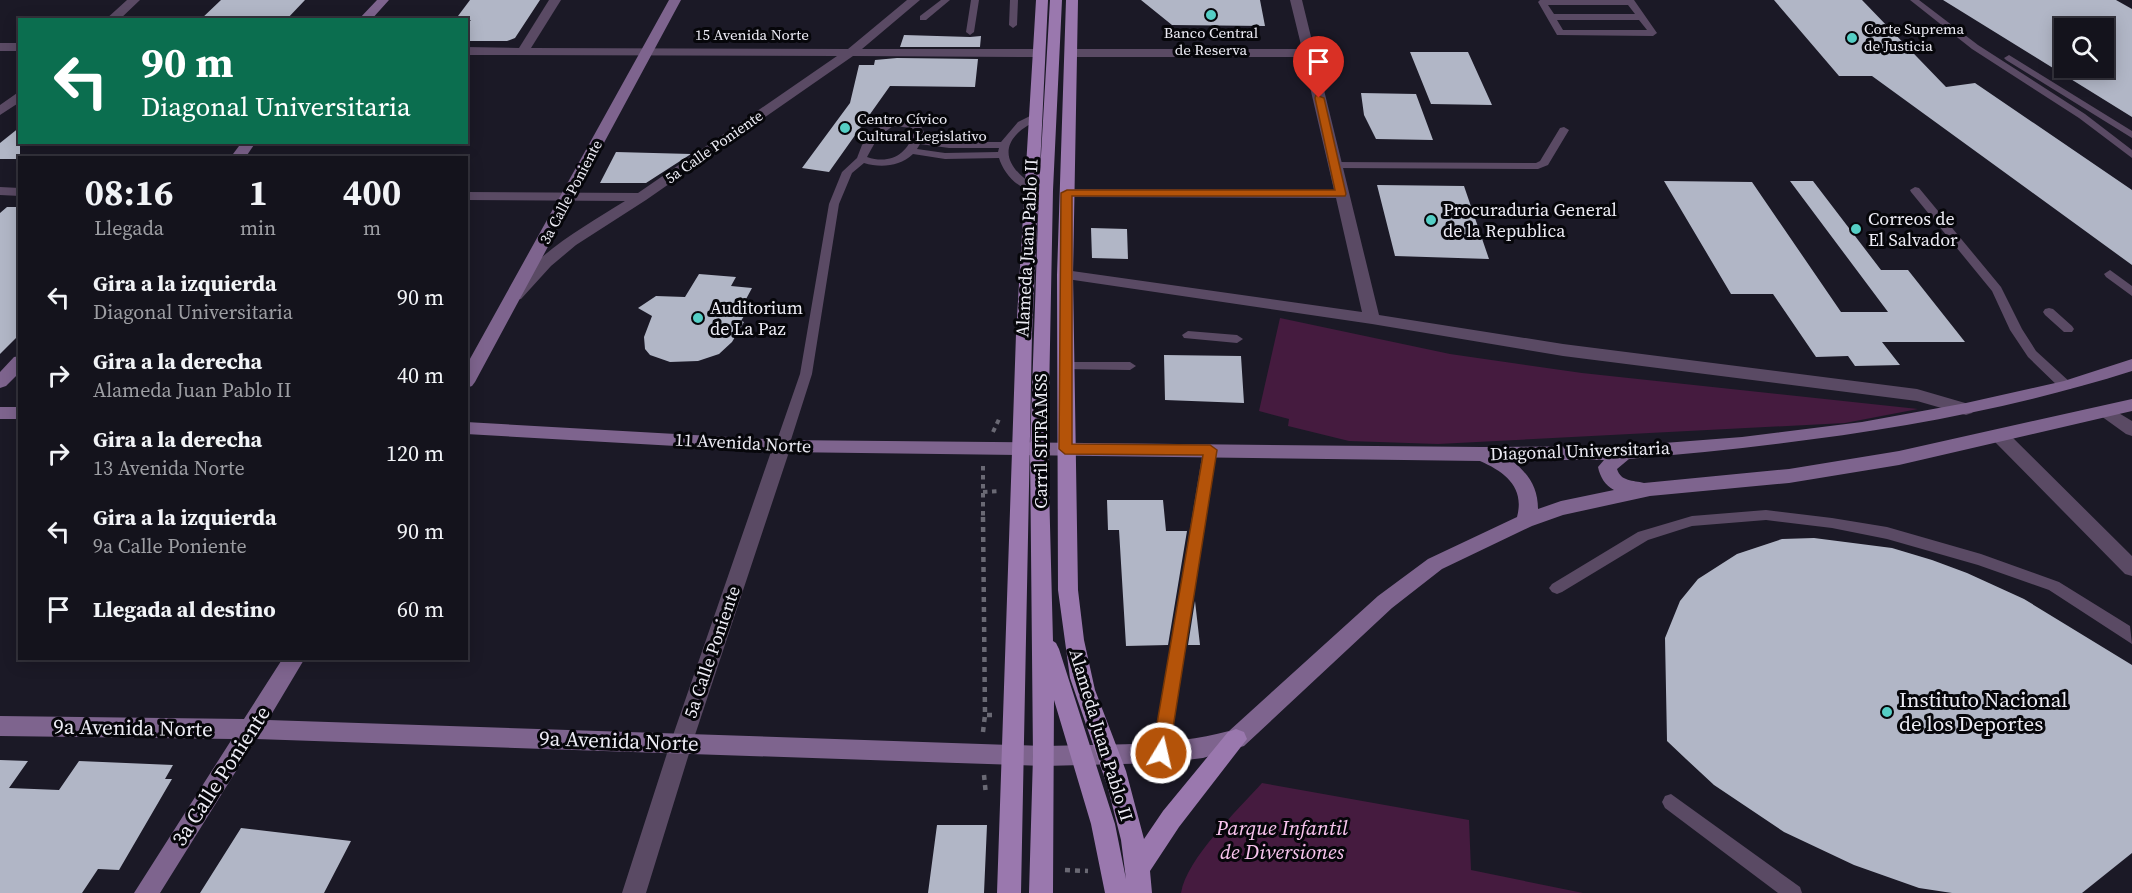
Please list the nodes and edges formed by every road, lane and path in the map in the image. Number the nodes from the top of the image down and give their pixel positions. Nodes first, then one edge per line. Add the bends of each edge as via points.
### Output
1 (134, 0) edge
2 (382, 0) edge
3 (555, 0) edge
4 (675, 0) edge
5 (915, 0) edge
6 (946, 0) edge
7 (975, 0) edge
8 (1014, 0) edge
9 (1042, 0) edge
10 (1056, 0) edge
11 (1072, 0) edge
12 (1296, 0) edge
13 (1914, 0) edge
14 (1924, 0) edge
15 (1630, 1) edge
16 (1551, 17) junction
17 (1642, 17) junction
18 (113, 18) edge
19 (366, 18) edge
20 (923, 18) dead end
21 (1012, 25) dead end
22 (970, 32) dead end
23 (0, 47) edge
24 (18, 47) edge
25 (468, 51) edge
26 (647, 51) junction
27 (522, 52) junction
28 (851, 52) junction
29 (1071, 52) junction
30 (1309, 52) junction
31 (1038, 53) junction
32 (18, 97) edge
33 (0, 111) edge
34 (1034, 117) junction
35 (1564, 130) dead end
36 (2132, 135) edge
37 (916, 141) junction
38 (248, 144) edge
39 (1004, 150) junction
40 (910, 151) junction
41 (2132, 155) edge
42 (239, 156) edge
43 (862, 159) junction
44 (1335, 165) junction
45 (1030, 188) junction
46 (1915, 190) dead end
47 (0, 191) edge
48 (18, 192) edge
49 (1067, 193) junction
50 (1341, 194) junction
51 (468, 196) edge
52 (641, 197) junction
53 (568, 198) junction
54 (2110, 274) dead end
55 (1065, 275) junction
56 (2132, 292) edge
57 (516, 295) junction
58 (2049, 312) dead end
59 (1372, 319) junction
60 (2068, 329) dead end
61 (1188, 335) dead end
62 (1237, 339) dead end
63 (18, 363) edge
64 (2132, 365) edge
65 (1065, 366) junction
66 (1130, 366) dead end
67 (468, 379) edge
68 (0, 382) edge
69 (2066, 386) junction
70 (2132, 405) edge
71 (1966, 409) junction
72 (2107, 412) junction
73 (0, 413) edge
74 (18, 413) edge
75 (468, 428) edge
76 (2132, 430) edge
77 (2001, 436) junction
78 (782, 446) junction
79 (1029, 448) junction
80 (1065, 449) junction
81 (1210, 450) junction
82 (1625, 453) junction
83 (1481, 454) junction
84 (1650, 489) junction
85 (1525, 521) junction
86 (2132, 568) edge
87 (1557, 588) dead end
88 (1043, 630) junction
89 (2132, 638) edge
90 (295, 660) edge
91 (0, 726) edge
92 (251, 729) junction
93 (1236, 739) junction
94 (681, 744) junction
95 (1161, 753) junction
96 (1014, 754) junction
97 (1044, 756) junction
98 (1082, 756) junction
99 (1109, 756) junction
100 (1671, 802) dead end
101 (1137, 869) junction
102 (1041, 881) edge
103 (1116, 883) edge
104 (146, 893) edge
105 (634, 893) edge
106 (1009, 893) edge
107 (1140, 893) edge
108 (1793, 893) edge

1 - 18 street
2 - 19 main road
3 - 27 street
4 - 26 main road, 3a Calle Poniente
5 - 28 street, 5a Calle Poniente
6 - 20 lane
7 - 22 lane
8 - 21 lane
9 - 31 main road, Alameda Juan Pablo II
10 - 79 main road, Carril SITRAMSS
11 - 29 main road, Alameda Juan Pablo II
12 - 30 street
13 - 41 lane
14 - 36 lane
15 - 16 lane via 1542,2
15 - 17 lane
16 - 17 lane
16 - 17 lane via 1560,33 1653,33
23 - 24 street
25 - 27 street, 15 Avenida Norte
26 - 27 street, 15 Avenida Norte
26 - 28 street, 15 Avenida Norte
26 - 53 main road, 3a Calle Poniente
28 - 31 street, 15 Avenida Norte
28 - 52 street, 5a Calle Poniente
29 - 30 street
29 - 49 main road, Alameda Juan Pablo II
30 - 44 street
31 - 34 main road, Alameda Juan Pablo II
32 - 33 street
34 - 39 lane via 1012,132
34 - 45 main road, Alameda Juan Pablo II
35 - 44 lane via 1544,163 1538,166
37 - 39 lane
37 - 40 lane
37 - 43 lane via 916,126 887,124 862,152
38 - 42 main road
39 - 40 lane via 945,156
39 - 45 lane via 1010,174
40 - 43 lane via 892,163
43 - 78 lane via 847,172 834,204 806,374
44 - 50 street
45 - 79 main road, Alameda Juan Pablo II
46 - 69 lane via 1997,291 2032,354
47 - 48 street
49 - 50 street
49 - 55 main road, Alameda Juan Pablo II
50 - 59 street
51 - 53 street
52 - 53 street
52 - 57 street, 5a Calle Poniente via 571,242
53 - 57 main road, 3a Calle Poniente
54 - 56 lane
55 - 59 street
55 - 65 main road, Alameda Juan Pablo II
57 - 67 main road, 3a Calle Poniente
58 - 60 lane
59 - 71 street via 1563,350 1917,395
61 - 62 lane
63 - 68 main road
64 - 69 main road, Diagonal Universitaria
65 - 66 lane
65 - 80 main road, Alameda Juan Pablo II
69 - 71 main road, Diagonal Universitaria
70 - 72 main road
71 - 82 main road, Diagonal Universitaria via 1764,441
72 - 76 street
72 - 77 main road
73 - 74 main road
75 - 78 main road, 11 Avenida Norte
77 - 84 main road via 1800,474
77 - 86 street
78 - 79 main road, 11 Avenida Norte
78 - 94 street, 5a Calle Poniente
79 - 80 main road, Diagonal Universitaria
79 - 88 main road, Carril SITRAMSS
79 - 96 main road, Alameda Juan Pablo II
80 - 81 main road, Diagonal Universitaria
80 - 99 main road, Alameda Juan Pablo II via 1073,641 1084,692
81 - 83 main road, Diagonal Universitaria
81 - 95 lane
82 - 83 main road, Diagonal Universitaria
82 - 84 main road via 1607,467 1609,476 1616,484
83 - 85 main road via 1498,461 1523,483 1530,509
84 - 85 main road via 1562,508
85 - 93 main road via 1435,564 1393,595
87 - 89 lane via 1643,536 1692,521 1766,515 1887,533 1981,560 2054,586
88 - 97 main road, Carril SITRAMSS
88 - 98 main road, Carril SITRAMSS
90 - 92 main road, 3a Calle Poniente
91 - 92 main road, 9a Avenida Norte
92 - 94 main road, 9a Avenida Norte
92 - 104 main road, 3a Calle Poniente
93 - 95 main road, 9a Avenida Norte
93 - 101 main road via 1171,819
94 - 96 main road, 9a Avenida Norte
94 - 105 street, 5a Calle Poniente
95 - 99 main road, 9a Avenida Norte
96 - 97 main road, 9a Avenida Norte
96 - 106 main road, Alameda Juan Pablo II
97 - 98 main road, 9a Avenida Norte
97 - 102 main road, Carril SITRAMSS
98 - 99 main road, 9a Avenida Norte
98 - 103 main road, Carril SITRAMSS
99 - 101 main road, Alameda Juan Pablo II
100 - 108 lane
101 - 107 main road, Alameda Juan Pablo II
102 - 103 path

